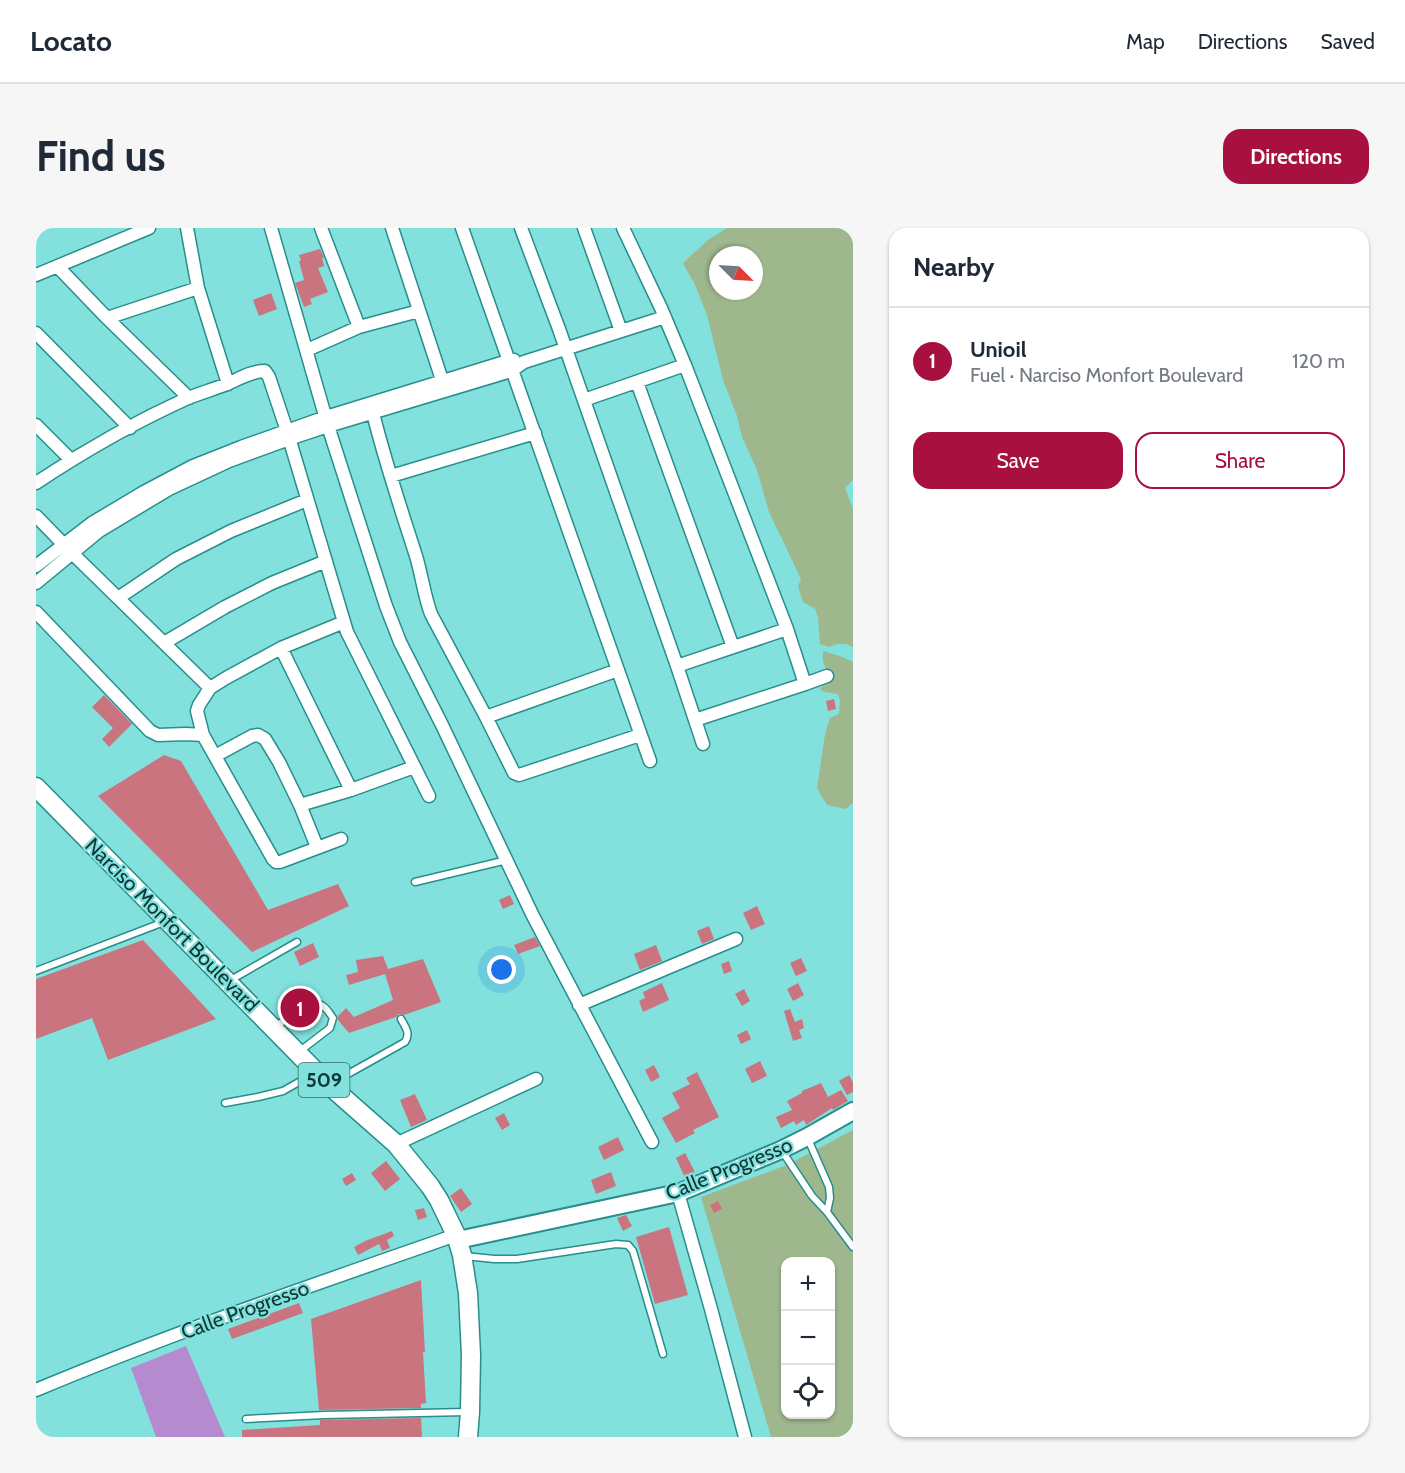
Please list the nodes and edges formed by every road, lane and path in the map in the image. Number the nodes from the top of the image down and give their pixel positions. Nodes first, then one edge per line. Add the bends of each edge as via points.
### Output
1 (149, 228) edge
2 (187, 228) edge
3 (270, 228) edge
4 (321, 228) edge
5 (392, 228) edge
6 (462, 228) edge
7 (521, 228) edge
8 (584, 228) edge
9 (623, 228) edge
10 (58, 267) junction
11 (36, 275) edge
12 (198, 288) junction
13 (419, 311) junction
14 (665, 317) junction
15 (107, 318) junction
16 (359, 327) junction
17 (621, 331) junction
18 (36, 333) edge
19 (565, 348) junction
20 (307, 350) junction
21 (685, 365) junction
22 (509, 366) junction
23 (442, 380) junction
24 (637, 382) junction
25 (228, 384) junction
26 (189, 398) junction
27 (584, 400) junction
28 (372, 408) junction
29 (327, 422) junction
30 (36, 425) edge
31 (130, 428) junction
32 (535, 433) junction
33 (288, 435) junction
34 (70, 460) junction
35 (391, 476) junction
36 (36, 483) edge
37 (307, 500) junction
38 (36, 516) edge
39 (68, 549) junction
40 (326, 561) junction
41 (36, 566) edge
42 (36, 582) edge
43 (118, 598) junction
44 (36, 612) edge
45 (344, 622) junction
46 (787, 629) junction
47 (164, 643) junction
48 (733, 647) junction
49 (281, 648) junction
50 (677, 666) junction
51 (618, 669) junction
52 (827, 676) dead end
53 (805, 684) junction
54 (210, 688) junction
55 (486, 717) junction
56 (695, 720) junction
57 (203, 735) junction
58 (640, 735) junction
59 (703, 744) dead end
60 (215, 756) junction
61 (650, 760) dead end
62 (414, 767) junction
63 (37, 790) edge
64 (351, 790) junction
65 (429, 796) dead end
66 (300, 805) junction
67 (341, 839) dead end
68 (317, 847) junction
69 (507, 860) junction
70 (415, 882) dead end
71 (167, 921) junction
72 (736, 939) dead end
73 (297, 942) dead end
74 (36, 972) edge
75 (229, 982) junction
76 (579, 1005) junction
77 (401, 1019) dead end
78 (273, 1028) junction
79 (297, 1053) junction
80 (323, 1079) junction
81 (536, 1079) dead end
82 (225, 1103) dead end
83 (853, 1112) edge
84 (807, 1137) junction
85 (652, 1142) dead end
86 (396, 1144) junction
87 (781, 1150) junction
88 (678, 1193) junction
89 (827, 1212) junction
90 (459, 1243) junction
91 (853, 1247) edge
92 (663, 1354) dead end
93 (36, 1390) edge
94 (470, 1412) junction
95 (246, 1419) dead end
96 (468, 1437) edge
97 (746, 1437) edge

1 - 10 street
2 - 12 street
3 - 20 street
4 - 16 street
5 - 13 street
6 - 22 street
7 - 19 street
8 - 17 street
9 - 14 street
10 - 11 street
10 - 15 street
12 - 15 street
12 - 25 street
13 - 16 street
13 - 23 street
14 - 17 street
14 - 21 street
15 - 26 street
16 - 20 street
17 - 19 street
18 - 31 street
19 - 22 street
19 - 27 street
20 - 29 street
21 - 24 street
21 - 46 street
22 - 23 street
22 - 28 street
22 - 32 street
23 - 28 street
24 - 27 street
24 - 48 street
25 - 26 street
25 - 33 street via 266,371
26 - 31 street
27 - 50 street
28 - 29 street
28 - 35 street
29 - 33 street
29 - 69 street via 400,642
30 - 34 street
31 - 34 street
32 - 35 street
32 - 51 street
33 - 37 street
33 - 39 street via 170,489
34 - 36 street
35 - 55 street via 431,614
37 - 40 street
37 - 43 street via 176,559
38 - 39 street
39 - 41 street
39 - 42 street
39 - 43 street
40 - 45 street
40 - 47 street via 234,602
43 - 47 street
44 - 57 street via 150,731 158,735
45 - 49 street
45 - 62 street
46 - 48 street
46 - 53 street
47 - 54 street
48 - 50 street
49 - 54 street
49 - 64 street
50 - 56 street
51 - 55 street
51 - 58 street
52 - 53 street
53 - 56 street
54 - 57 street via 197,711
55 - 58 street via 516,775
56 - 59 street
57 - 60 street
58 - 61 street
60 - 66 street via 252,736 265,739
60 - 68 street via 276,862
62 - 64 street
62 - 65 street
63 - 71 main road, Narciso Monfort Boulevard / 509
64 - 66 street
66 - 68 street
67 - 68 street
69 - 70 lane
69 - 76 street
71 - 74 lane
71 - 75 main road, Narciso Monfort Boulevard / 509
72 - 76 street
73 - 75 lane
75 - 78 main road, Narciso Monfort Boulevard / 509
76 - 85 street
77 - 80 lane via 408,1033 405,1042
78 - 79 main road, Narciso Monfort Boulevard / 509
78 - 79 lane via 311,1005 327,1009 333,1018 330,1028
79 - 80 main road, Narciso Monfort Boulevard / 509
80 - 82 lane
80 - 86 main road, Narciso Monfort Boulevard / 509
81 - 86 street
83 - 84 main road, Calle Progresso
84 - 87 main road, Calle Progresso
84 - 89 lane via 829,1187
86 - 90 main road, Narciso Monfort Boulevard / 509 via 439,1200
87 - 88 main road, Calle Progresso
87 - 89 lane
88 - 90 main road, Calle Progresso
88 - 97 street
89 - 91 lane
90 - 92 lane via 494,1259 628,1245
90 - 93 street, Calle Progresso via 275,1299
90 - 94 main road, Narciso Monfort Boulevard / 509 via 468,1293
94 - 95 lane
94 - 96 main road, Narciso Monfort Boulevard / 509

